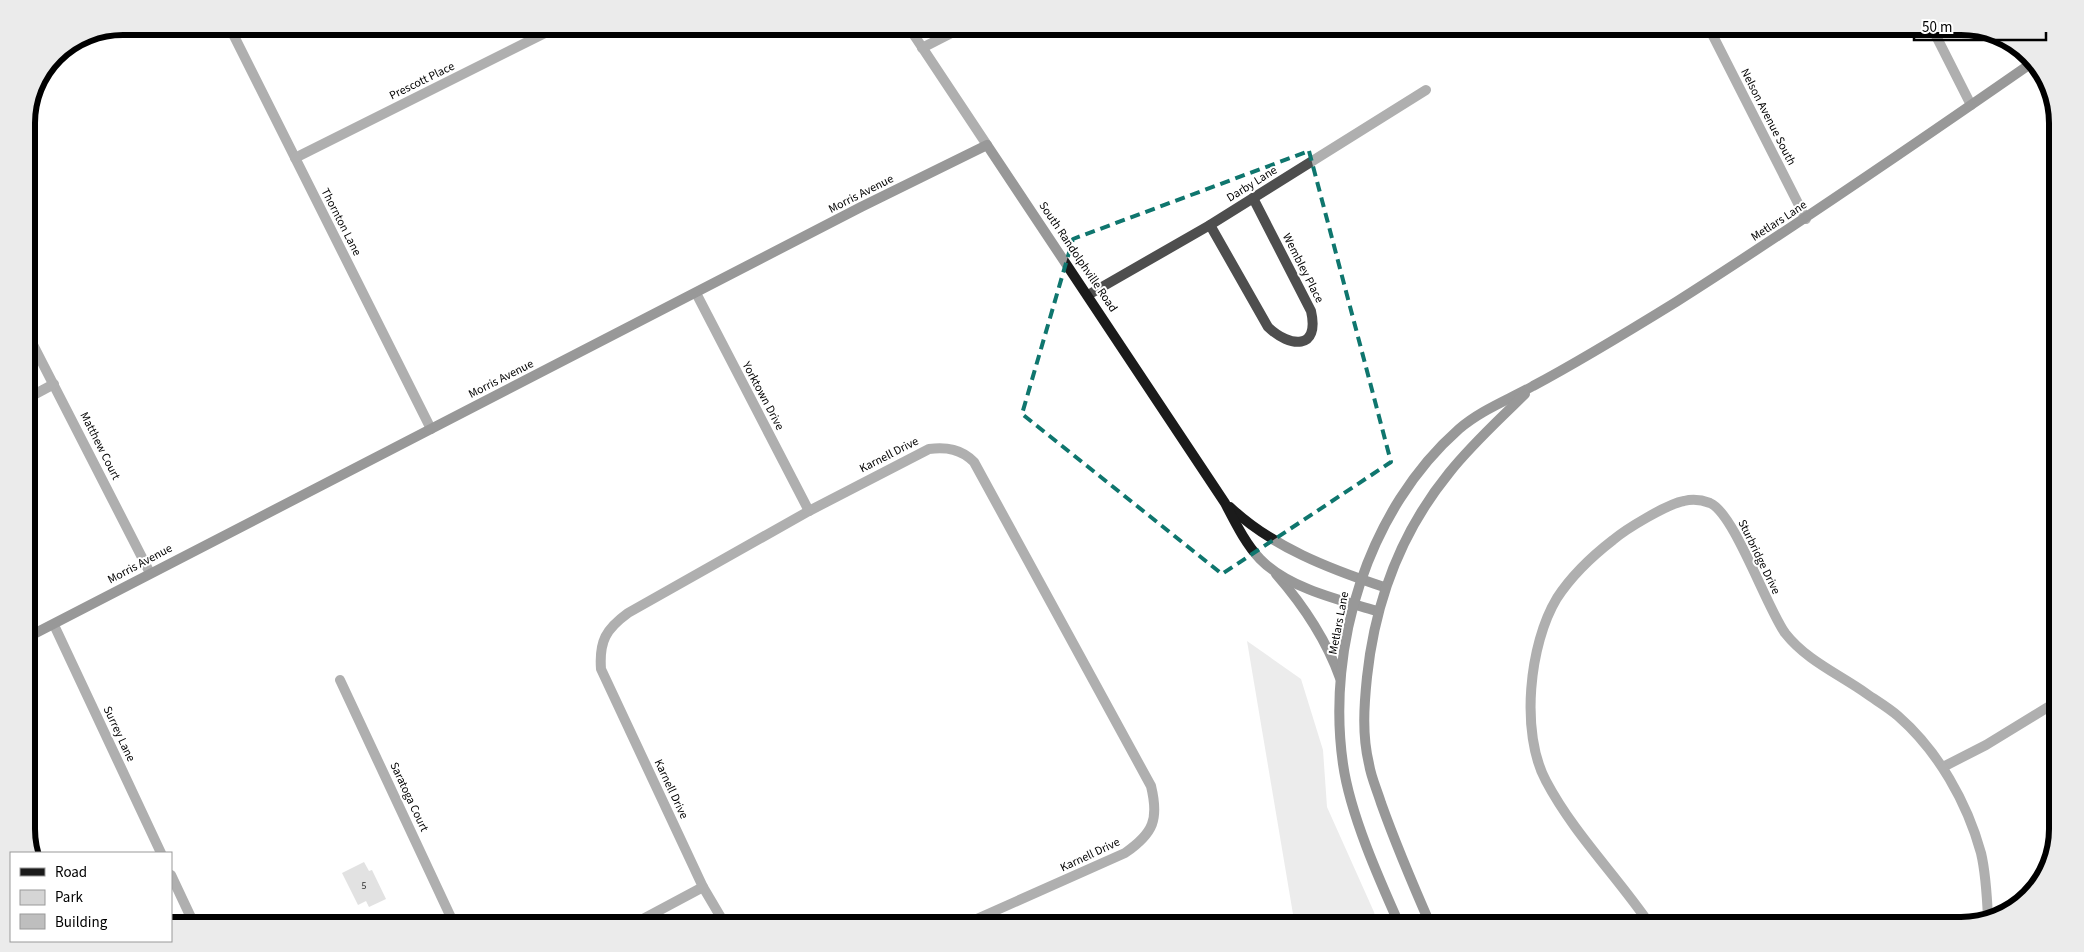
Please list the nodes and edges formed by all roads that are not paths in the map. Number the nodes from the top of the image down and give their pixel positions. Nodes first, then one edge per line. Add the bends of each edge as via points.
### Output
1 (234, 35) edge
2 (542, 35) edge
3 (914, 35) edge
4 (947, 35) edge
5 (1713, 35) edge
6 (1935, 35) edge
7 (922, 48) junction
8 (2027, 66) edge
9 (1426, 90) dead end
10 (1971, 105) junction
11 (987, 145) junction
12 (295, 158) junction
13 (1253, 198) junction
14 (1806, 219) junction
15 (1210, 225) junction
16 (696, 293) junction
17 (1088, 295) junction
18 (35, 348) edge
19 (54, 384) junction
20 (1531, 388) junction
21 (35, 394) edge
22 (431, 429) junction
23 (1225, 503) junction
24 (809, 511) junction
25 (1272, 570) junction
26 (150, 572) junction
27 (1360, 579) junction
28 (1384, 587) junction
29 (1354, 604) junction
30 (1378, 611) junction
31 (54, 625) junction
32 (35, 634) edge
33 (340, 680) dead end
34 (1341, 681) junction
35 (2049, 706) edge
36 (1943, 767) junction
37 (161, 852) edge
38 (172, 876) edge
39 (703, 887) junction
40 (1988, 912) edge
41 (191, 917) edge
42 (451, 917) edge
43 (647, 917) edge
44 (721, 917) edge
45 (981, 917) edge
46 (1396, 917) edge
47 (1427, 917) edge
48 (1644, 917) edge

1 - 12 street, Thornton Lane
2 - 12 street, Prescott Place
3 - 7 street, South Randolphville Road
4 - 7 street
5 - 14 street, Nelson Avenue South
6 - 10 street
7 - 11 street, South Randolphville Road
8 - 10 main road, Metlars Lane
9 - 13 street, Darby Lane
10 - 14 main road, Metlars Lane
11 - 16 main road, Morris Avenue
11 - 17 main road, South Randolphville Road
12 - 22 street, Thornton Lane
13 - 15 street, Darby Lane
13 - 15 street, Wembley Place via 1311,311 1313,332 1307,339 1290,342 1278,337 1268,327
14 - 20 main road, Metlars Lane via 1650,318
15 - 17 street, Darby Lane
16 - 22 main road, Morris Avenue
16 - 24 street, Yorktown Drive
17 - 23 main road, South Randolphville Road
18 - 19 street, Matthew Court
19 - 21 street
19 - 26 street, Matthew Court
20 - 27 main road, Metlars Lane via 1487,409 1460,428 1420,469 1392,511
20 - 28 main road, Metlars Lane via 1443,480 1403,544
22 - 26 main road, Morris Avenue
23 - 25 main road, South Randolphville Road via 1247,543
23 - 27 main road, South Randolphville Road via 1242,519 1279,543
24 - 39 street, Karnell Drive via 628,613 604,637 601,669
24 - 45 street, Karnell Drive via 929,449 944,447 968,456 1151,786 1156,807 1152,826 1139,844 1126,853
25 - 29 main road, South Randolphville Road via 1322,595
25 - 34 main road via 1306,610 1332,655
26 - 31 main road, Morris Avenue
27 - 28 main road, South Randolphville Road
27 - 29 main road, Metlars Lane
28 - 30 main road, Metlars Lane
29 - 30 main road, South Randolphville Road
29 - 34 main road, Metlars Lane
30 - 47 main road, Metlars Lane via 1364,700 1368,764 1391,832
31 - 32 main road, Morris Avenue
31 - 37 street, Surrey Lane
33 - 42 street, Saratoga Court
34 - 46 main road, Metlars Lane via 1339,723 1343,765 1352,806
35 - 36 street
36 - 40 street, Sturbridge Drive via 1970,820 1981,854
36 - 48 street, Sturbridge Drive via 1897,714 1803,652 1786,633 1769,606 1734,530 1713,504 1682,501 1666,508 1618,536 1572,576 1545,624 1531,690 1535,748 1544,778 1577,831
38 - 41 street
39 - 43 street
39 - 44 street, Karnell Drive

